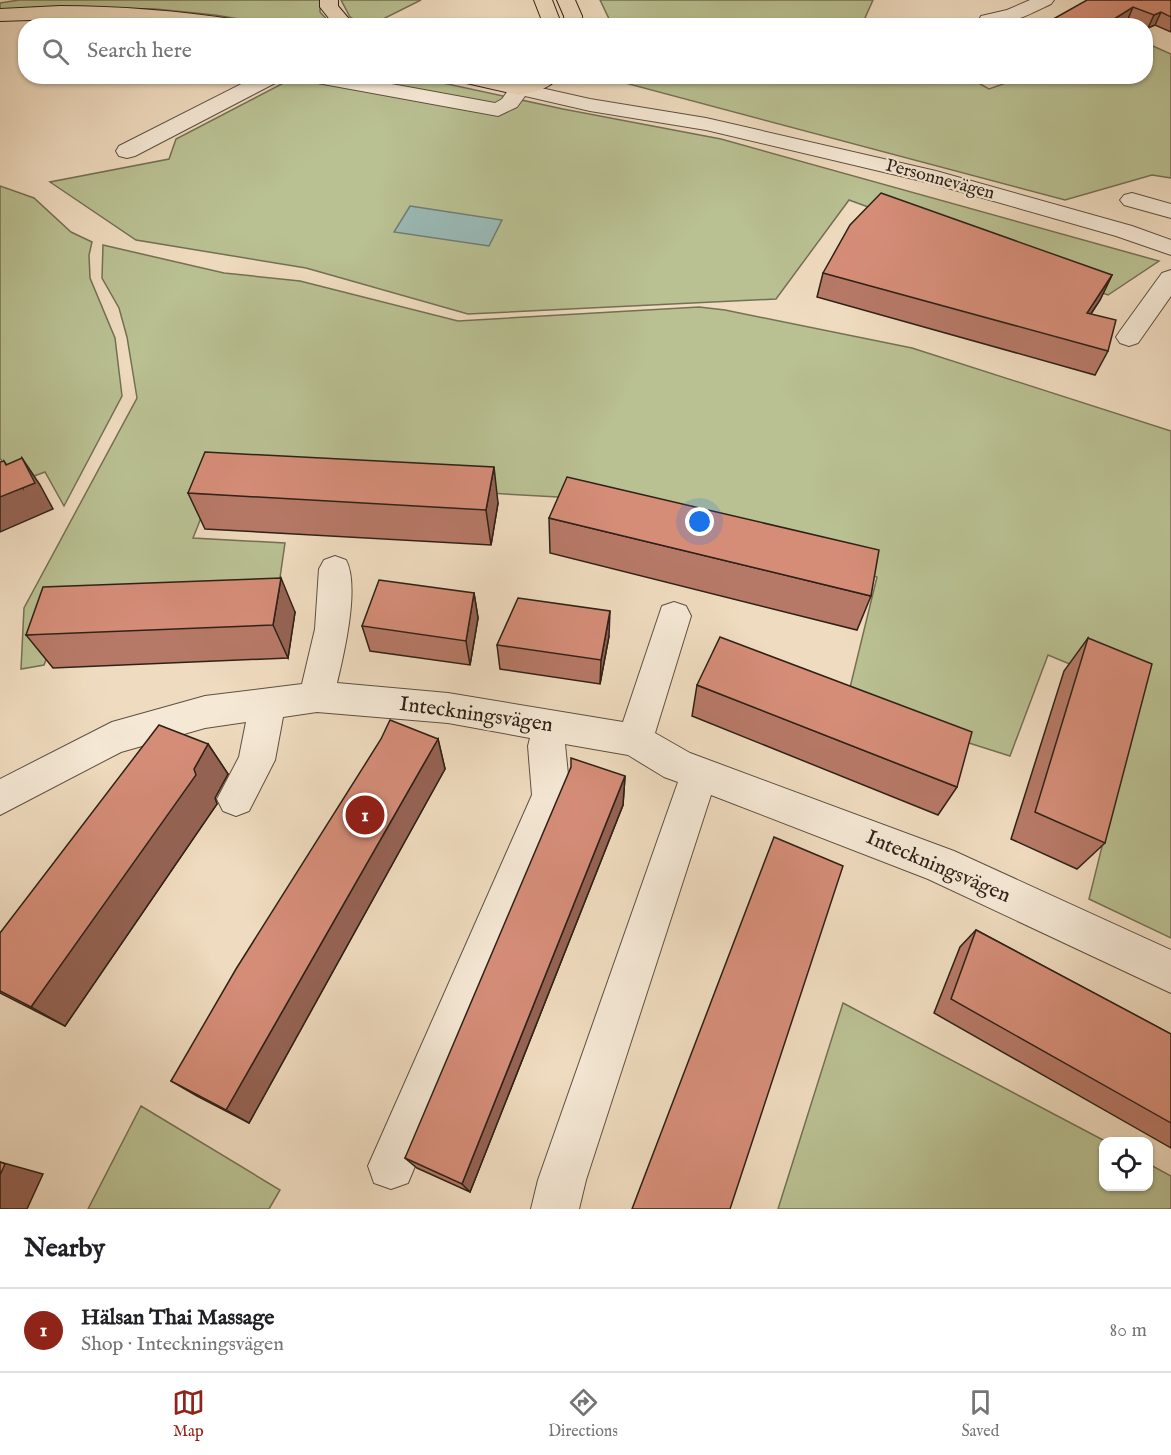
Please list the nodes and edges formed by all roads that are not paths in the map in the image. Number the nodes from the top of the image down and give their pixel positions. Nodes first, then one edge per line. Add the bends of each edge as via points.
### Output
1 (329, 0) edge
2 (543, 0) edge
3 (566, 0) edge
4 (1045, 0) edge
5 (0, 15) edge
6 (188, 18) edge
7 (339, 18) edge
8 (550, 18) edge
9 (573, 18) edge
10 (996, 18) edge
11 (258, 84) edge
12 (356, 84) edge
13 (518, 84) edge
14 (522, 84) edge
15 (571, 84) edge
16 (585, 84) dead end
17 (622, 97) junction
18 (194, 117) junction
19 (147, 119) dead end
20 (706, 124) junction
21 (127, 151) dead end
22 (1132, 200) dead end
23 (1171, 211) edge
24 (1171, 248) edge
25 (1171, 278) edge
26 (1129, 337) dead end
27 (335, 569) dead end
28 (674, 615) dead end
29 (316, 697) junction
30 (267, 704) junction
31 (552, 725) junction
32 (635, 740) junction
33 (700, 773) junction
34 (0, 798) edge
35 (236, 799) dead end
36 (1171, 972) edge
37 (392, 1166) dead end
38 (555, 1209) edge

1 - 7 main road via 329,7
2 - 8 main road
3 - 9 main road
4 - 10 street
5 - 6 main road via 82,12
11 - 18 street
12 - 13 street via 498,110 510,103
14 - 20 street, Personnevägen via 627,112
15 - 17 street, Personnevägen
16 - 17 street, Personnevägen
17 - 20 street, Personnevägen
18 - 19 street
18 - 21 street
20 - 24 street, Personnevägen via 936,178
22 - 23 street
25 - 26 street
27 - 29 street via 332,629
28 - 32 street
29 - 30 street, Inteckningsvägen
29 - 31 street, Inteckningsvägen via 386,722 448,708
30 - 34 street, Inteckningsvägen via 205,712 112,738
30 - 35 street via 257,760
31 - 32 street, Inteckningsvägen
31 - 37 street via 546,746 551,795
32 - 33 street, Inteckningsvägen via 676,765
33 - 36 street, Inteckningsvägen via 940,864
33 - 38 street

